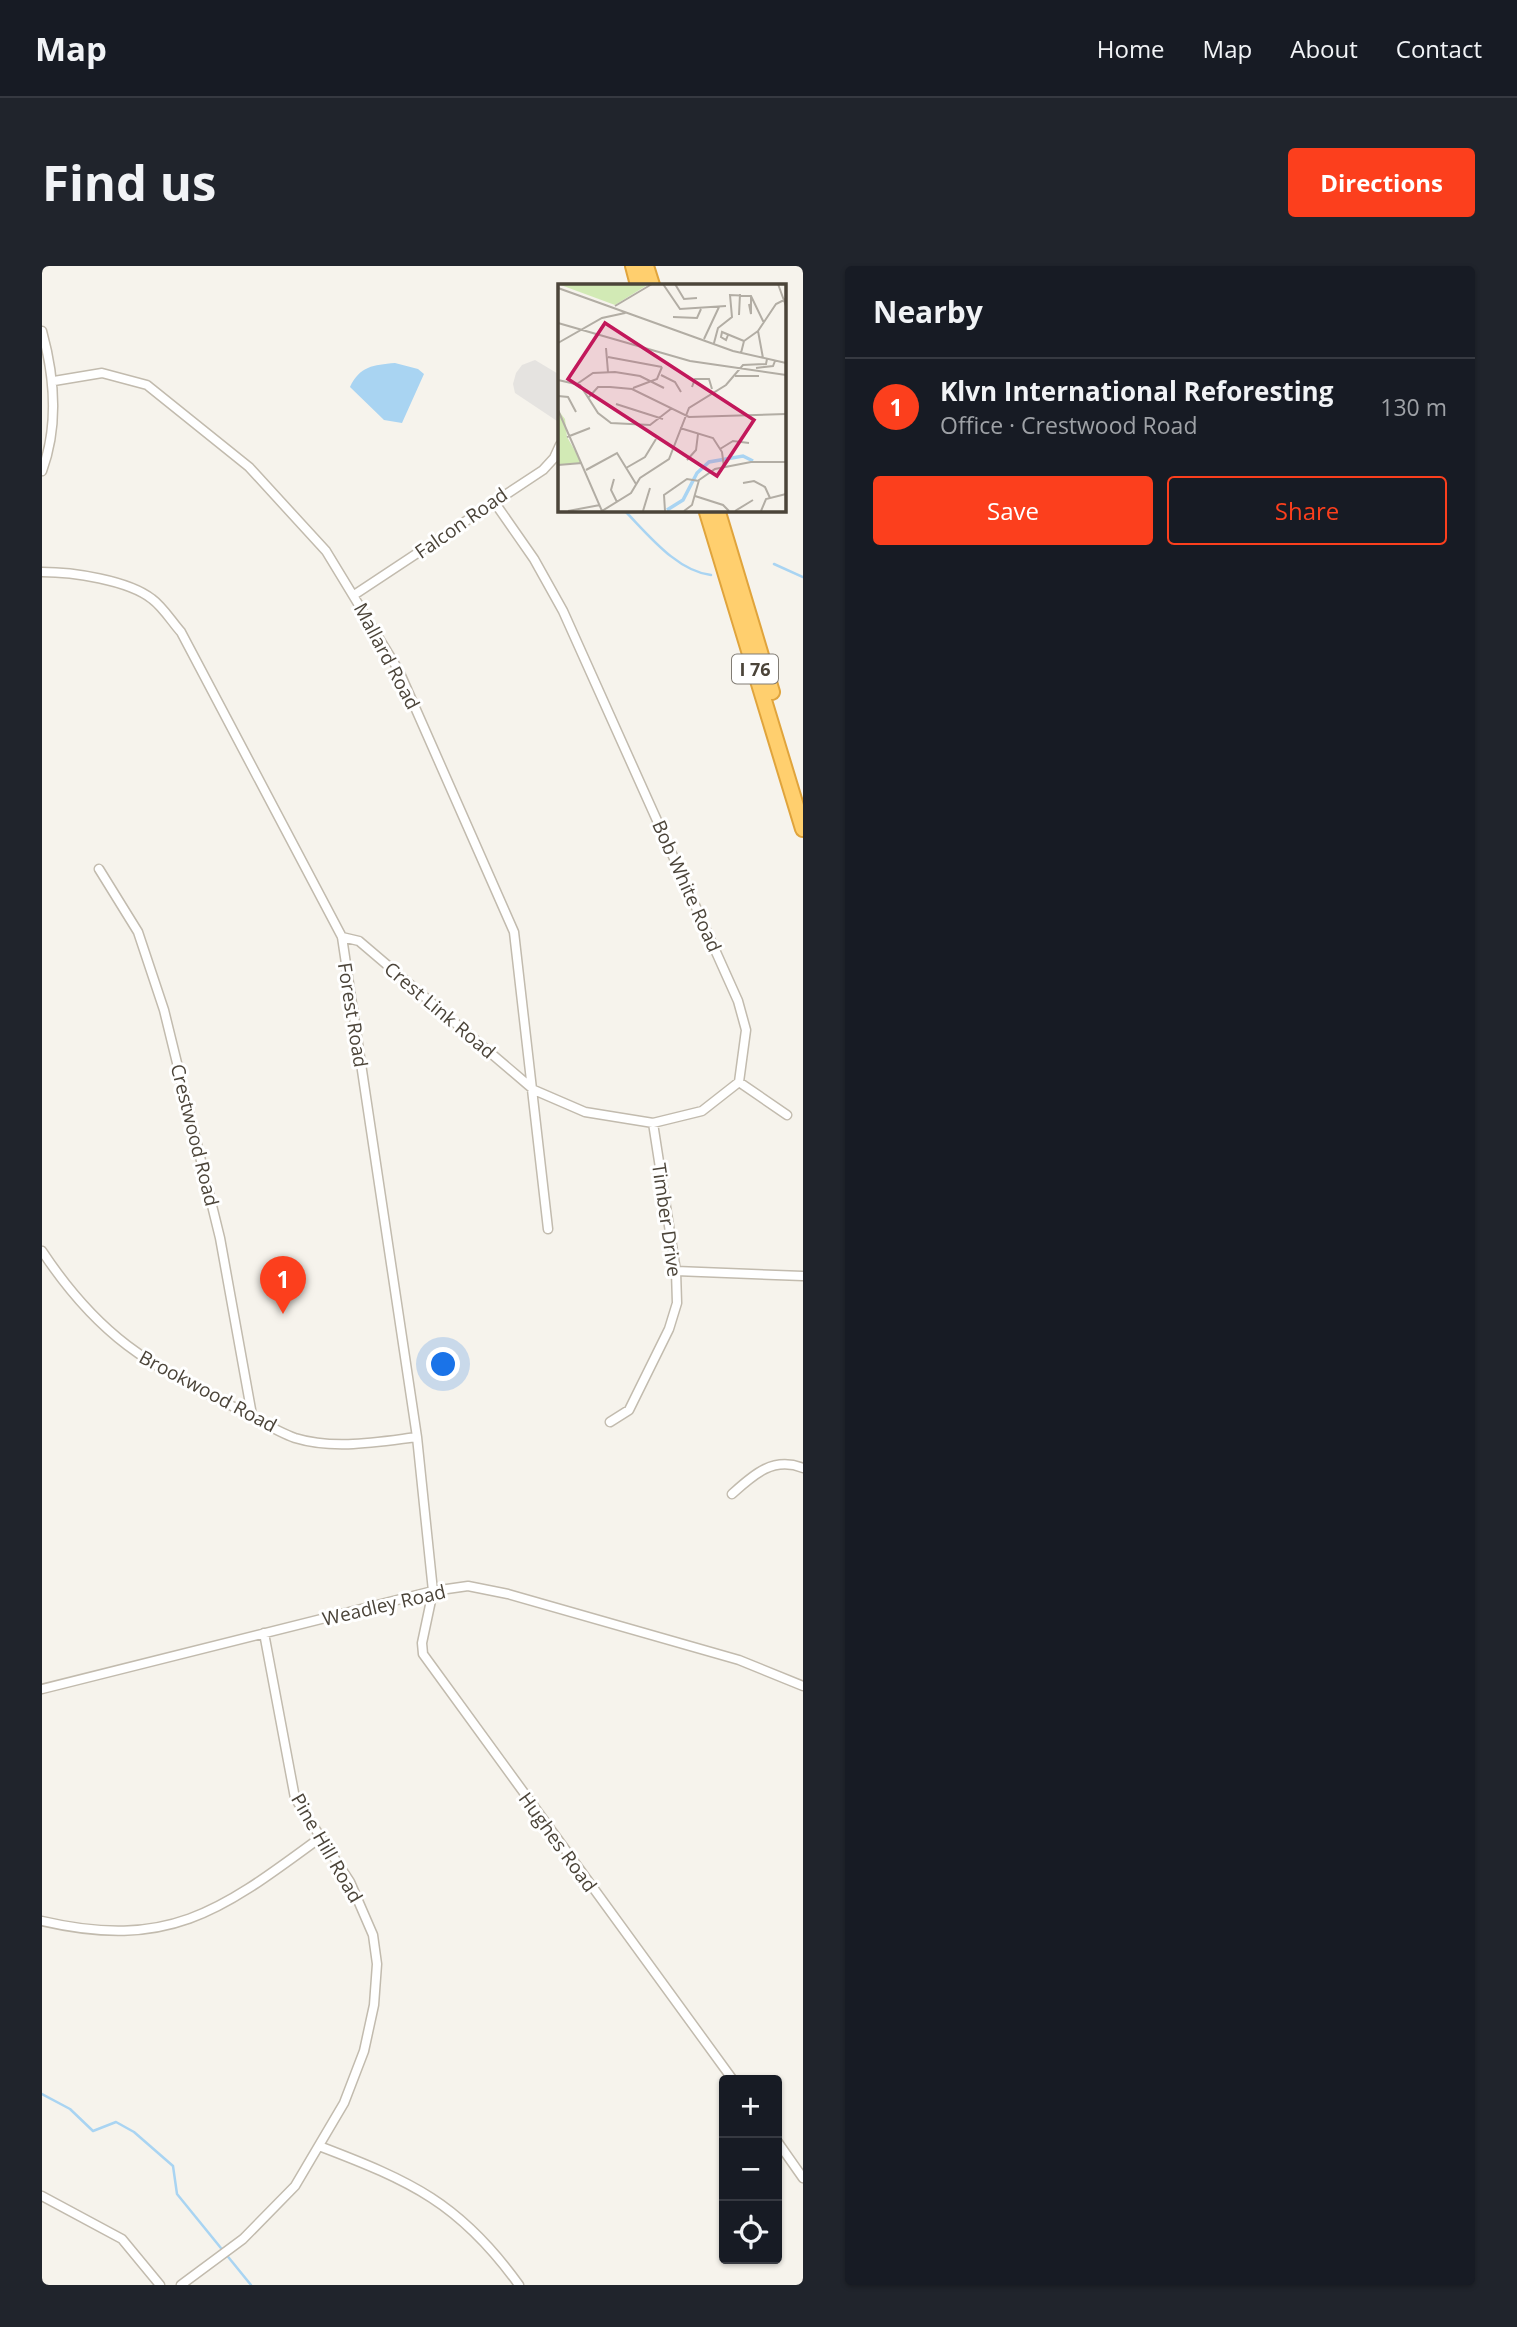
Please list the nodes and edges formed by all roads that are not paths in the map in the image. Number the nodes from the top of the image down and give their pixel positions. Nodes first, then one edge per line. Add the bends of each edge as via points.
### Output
1 (632, 266) edge
2 (646, 266) edge
3 (638, 284) edge
4 (652, 284) edge
5 (42, 331) edge
6 (54, 381) junction
7 (558, 449) edge
8 (42, 471) edge
9 (495, 503) junction
10 (707, 511) edge
11 (718, 511) edge
12 (42, 572) edge
13 (354, 595) junction
14 (803, 797) edge
15 (803, 829) edge
16 (99, 869) dead end
17 (342, 937) junction
18 (738, 1082) junction
19 (534, 1090) junction
20 (787, 1115) dead end
21 (653, 1123) junction
22 (548, 1229) dead end
23 (42, 1251) edge
24 (676, 1271) junction
25 (803, 1276) edge
26 (252, 1415) junction
27 (610, 1422) dead end
28 (416, 1437) junction
29 (803, 1468) edge
30 (733, 1494) dead end
31 (433, 1591) junction
32 (264, 1633) junction
33 (803, 1686) edge
34 (42, 1689) edge
35 (321, 1837) junction
36 (42, 1921) edge
37 (729, 2075) edge
38 (319, 2146) junction
39 (782, 2148) edge
40 (803, 2178) edge
41 (42, 2196) edge
42 (160, 2285) edge
43 (181, 2285) edge
44 (520, 2285) edge

1 - 3 highway
2 - 4 highway
5 - 6 street
6 - 8 street via 54,418
6 - 13 street, Mallard Road via 102,373 147,385 249,467 326,551
7 - 9 street, Falcon Road via 543,470
9 - 13 street, Falcon Road
9 - 18 street, Bob White Road via 563,611 738,1001 746,1030
10 - 15 highway, I 76
11 - 14 highway, I 76
12 - 17 street, Forest Road via 122,585 152,598 181,632
13 - 19 street, Mallard Road via 399,671 505,906 514,932
16 - 26 street, Crestwood Road via 138,932 164,1010 219,1238
17 - 19 street, Crest Link Road via 359,941
17 - 28 street, Forest Road
18 - 20 street
18 - 21 street via 702,1111
19 - 21 street via 586,1112
19 - 22 street, Mallard Road
21 - 24 street, Timber Drive
23 - 26 street, Brookwood Road via 68,1290 144,1360
24 - 25 street
24 - 27 street, Timber Drive via 677,1303 669,1329 629,1410
26 - 28 street, Brookwood Road via 294,1437 325,1443
28 - 31 street, Forest Road
29 - 30 street via 774,1464
31 - 32 street, Weadley Road
31 - 33 street, Weadley Road via 468,1587 509,1594 739,1660
31 - 37 street, Hughes Road via 422,1643 430,1667
32 - 34 street, Weadley Road
32 - 35 street, Pine Hill Road via 289,1779 295,1798
35 - 36 street via 243,1895 180,1922 108,1931
35 - 38 street, Pine Hill Road via 366,1917 377,1964 364,2052 344,2103
38 - 43 street, Pine Hill Road via 295,2186 243,2239
38 - 44 street via 387,2172 435,2197 468,2223
39 - 40 street
41 - 42 street via 91,2220 133,2250

